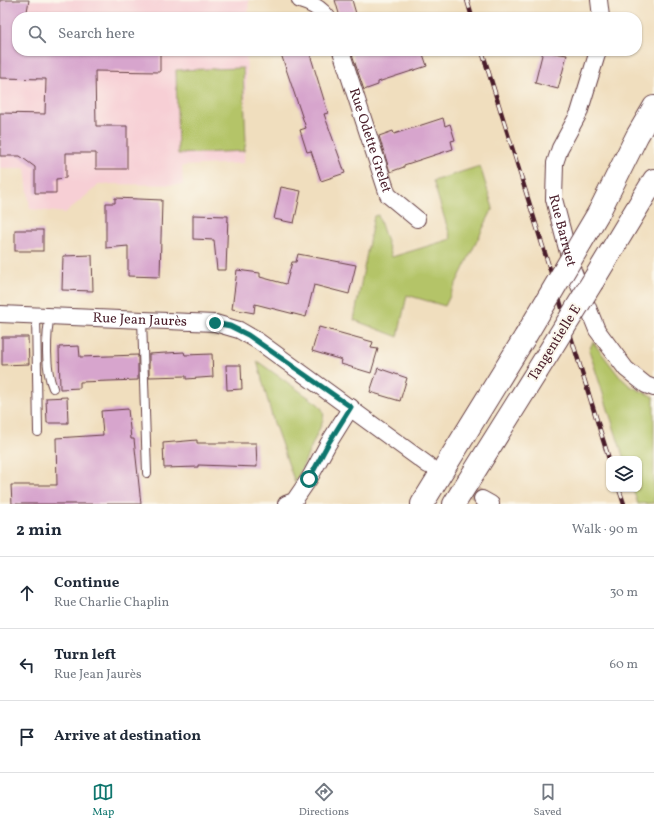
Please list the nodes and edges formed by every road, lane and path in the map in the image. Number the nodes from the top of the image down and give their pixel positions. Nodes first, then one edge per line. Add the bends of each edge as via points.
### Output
1 (300, 0) edge
2 (599, 0) edge
3 (324, 12) edge
4 (600, 12) edge
5 (343, 56) edge
6 (596, 56) edge
7 (654, 107) edge
8 (654, 128) edge
9 (654, 180) edge
10 (600, 212) junction
11 (417, 219) dead end
12 (0, 314) edge
13 (43, 315) junction
14 (142, 319) junction
15 (54, 388) dead end
16 (654, 388) edge
17 (351, 407) junction
18 (38, 432) dead end
19 (428, 465) tunnel mouth
20 (147, 473) dead end
21 (286, 504) edge
22 (422, 504) edge
23 (454, 504) edge

1 - 3 street
2 - 4 street
5 - 11 street, Rue Odette Grelet via 388,195
6 - 16 street, Rue Barruet via 579,113 555,163 554,199 572,268 597,330 626,369 646,385
7 - 10 main road
8 - 10 main road
9 - 23 main road, Tangentielle E, bridge
10 - 22 main road, Tangentielle E, bridge
12 - 13 street, Rue Jean Jaurès
13 - 14 street, Rue Jean Jaurès
13 - 15 lane via 47,330 49,380
13 - 18 lane
14 - 17 street, Rue Jean Jaurès via 215,323 239,330
14 - 20 lane
17 - 19 street, Rue Jean Jaurès
17 - 21 street via 309,479 294,500

